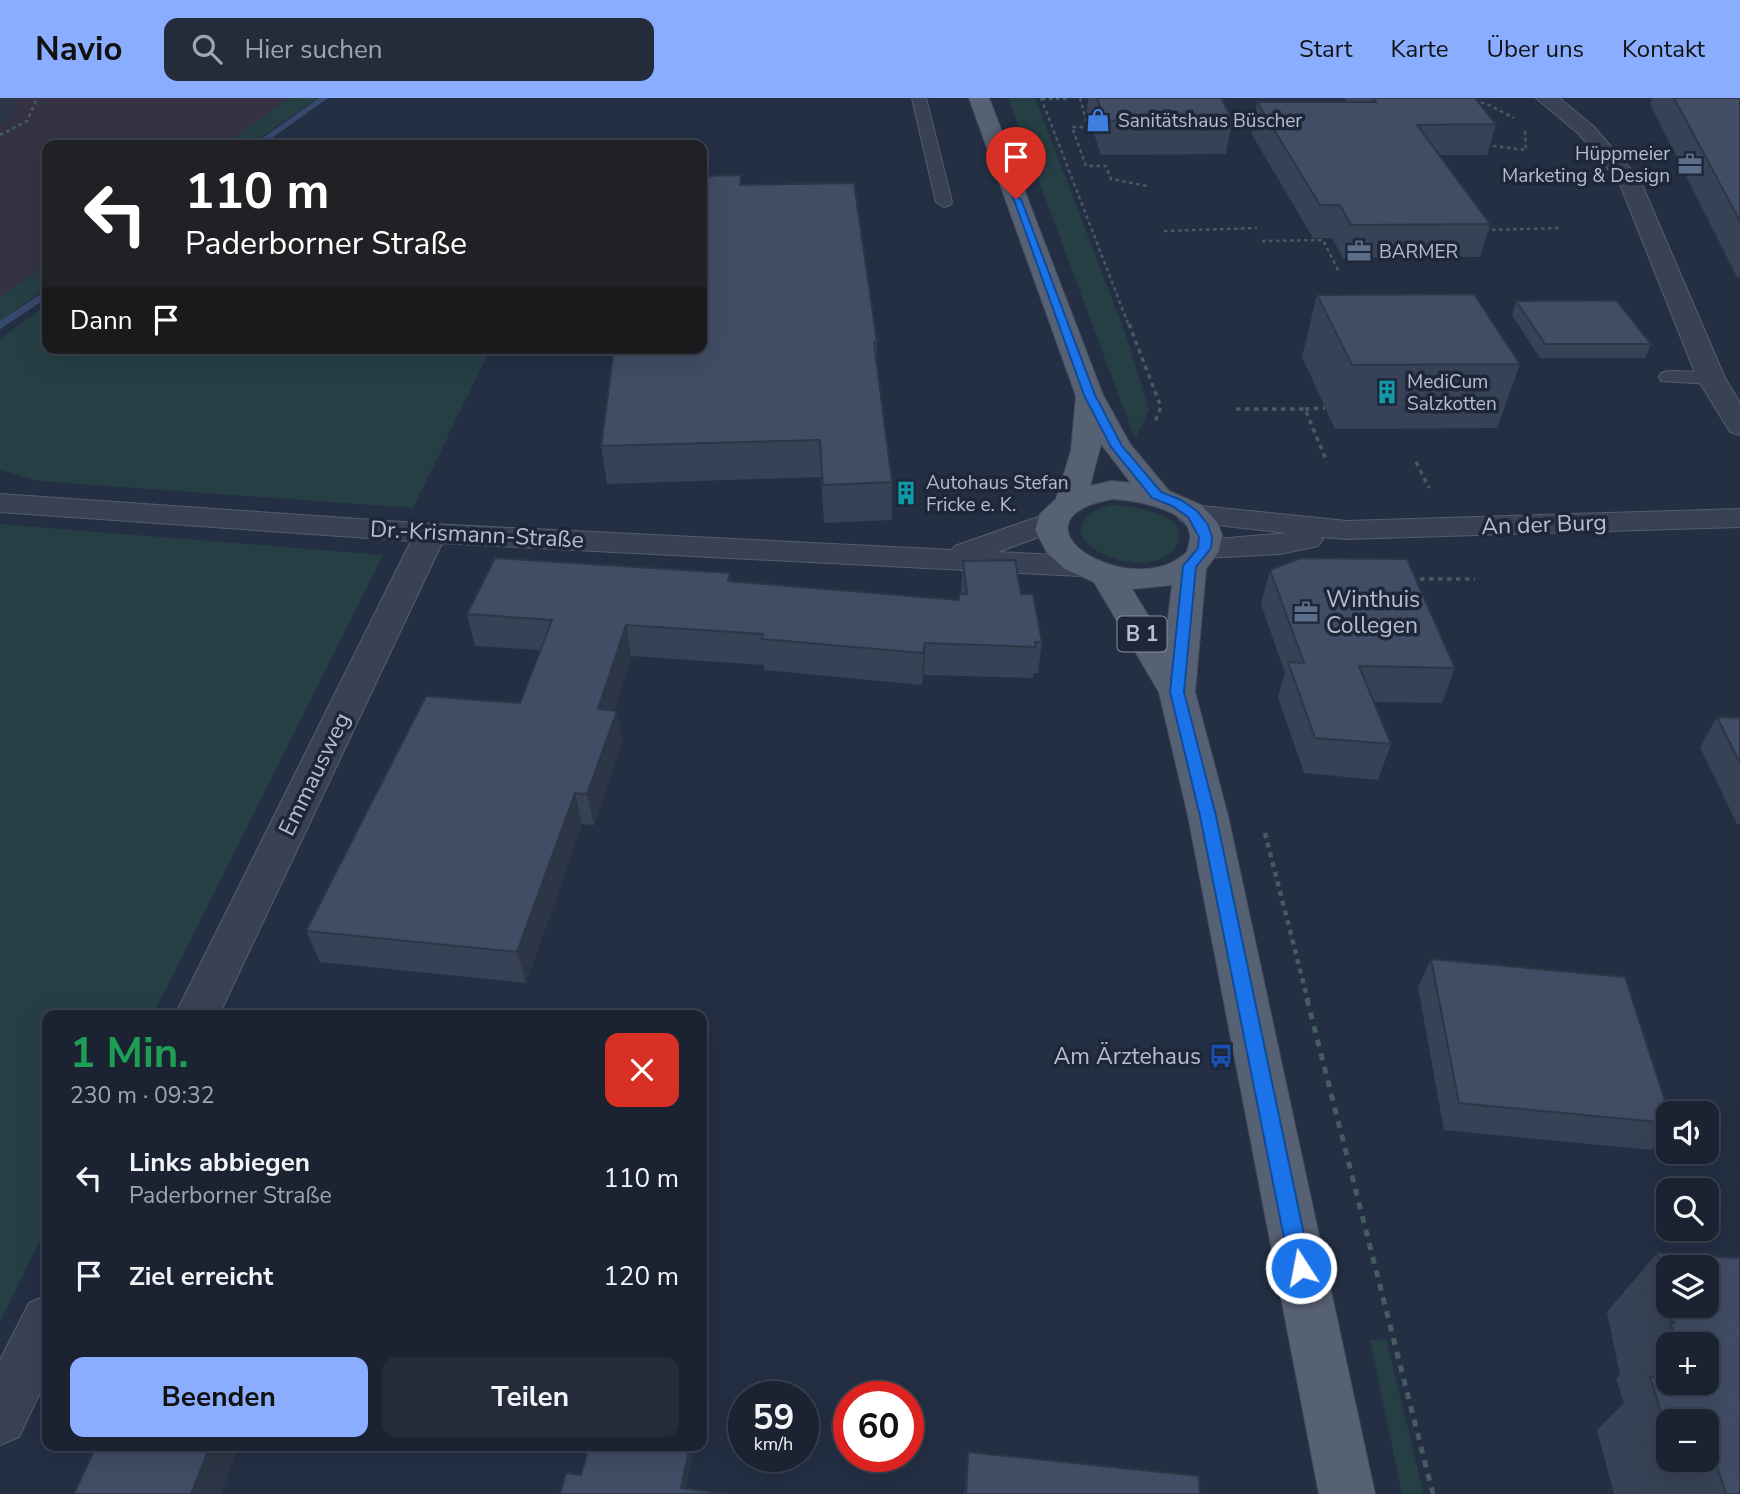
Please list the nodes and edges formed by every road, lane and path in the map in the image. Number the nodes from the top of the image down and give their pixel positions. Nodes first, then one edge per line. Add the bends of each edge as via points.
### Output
1 (37, 98) edge
2 (919, 98) edge
3 (979, 98) edge
4 (1080, 98) edge
5 (1546, 98) edge
6 (1042, 99) edge
7 (1070, 99) edge
8 (1464, 100) edge
9 (0, 135) edge
10 (1479, 145) edge
11 (1147, 186) dead end
12 (943, 202) dead end
13 (1561, 228) dead end
14 (1257, 229) dead end
15 (1473, 230) edge
16 (1164, 231) dead end
17 (1323, 240) junction
18 (1333, 240) edge
19 (1262, 241) dead end
20 (1338, 270) dead end
21 (1668, 377) dead end
22 (1711, 379) junction
23 (1089, 395) junction
24 (1325, 408) dead end
25 (1305, 409) junction
26 (1236, 410) dead end
27 (1740, 426) edge
28 (1153, 427) dead end
29 (1327, 462) dead end
30 (1157, 495) junction
31 (0, 503) edge
32 (1062, 510) junction
33 (1192, 514) junction
34 (1740, 518) edge
35 (1347, 530) junction
36 (431, 533) junction
37 (1197, 557) junction
38 (955, 558) junction
39 (1093, 571) junction
40 (1475, 579) dead end
41 (1399, 580) edge
42 (1177, 692) junction
43 (1264, 828) dead end
44 (199, 1010) edge
45 (42, 1331) edge
46 (0, 1418) edge
47 (1347, 1494) edge
48 (1433, 1494) edge

1 - 9 path via 27,121
2 - 12 lane
3 - 23 main road
4 - 11 path via 1088,127 1072,127 1086,166 1106,166 1111,179
5 - 22 street via 1586,130 1629,180
6 - 7 path
6 - 28 path via 1161,407
8 - 10 path via 1499,109 1525,131 1526,150
13 - 15 path
14 - 16 path
17 - 18 path
17 - 19 path
17 - 20 path
21 - 22 lane
22 - 27 street
23 - 30 main road via 1117,447
23 - 32 main road via 1086,451
24 - 25 path
25 - 26 path
25 - 29 path
30 - 32 main road via 1111,489 1089,493
30 - 33 main road
31 - 36 street, Dr.-Krismann-Straße
32 - 38 street, Dr.-Krismann-Straße
32 - 39 main road, B 1 via 1052,533 1056,545 1065,556
33 - 35 street, An der Burg
33 - 37 main road, B 1 via 1206,537
34 - 35 street, An der Burg
35 - 37 street, An der Burg
36 - 38 street, Dr.-Krismann-Straße
36 - 44 street, Emmausweg
37 - 39 main road via 1173,575 1153,579
37 - 42 main road, B 1
38 - 39 street, Dr.-Krismann-Straße
39 - 42 main road, B 1
40 - 41 path
42 - 47 main road, B 1 via 1208,816
43 - 48 path
45 - 46 street

